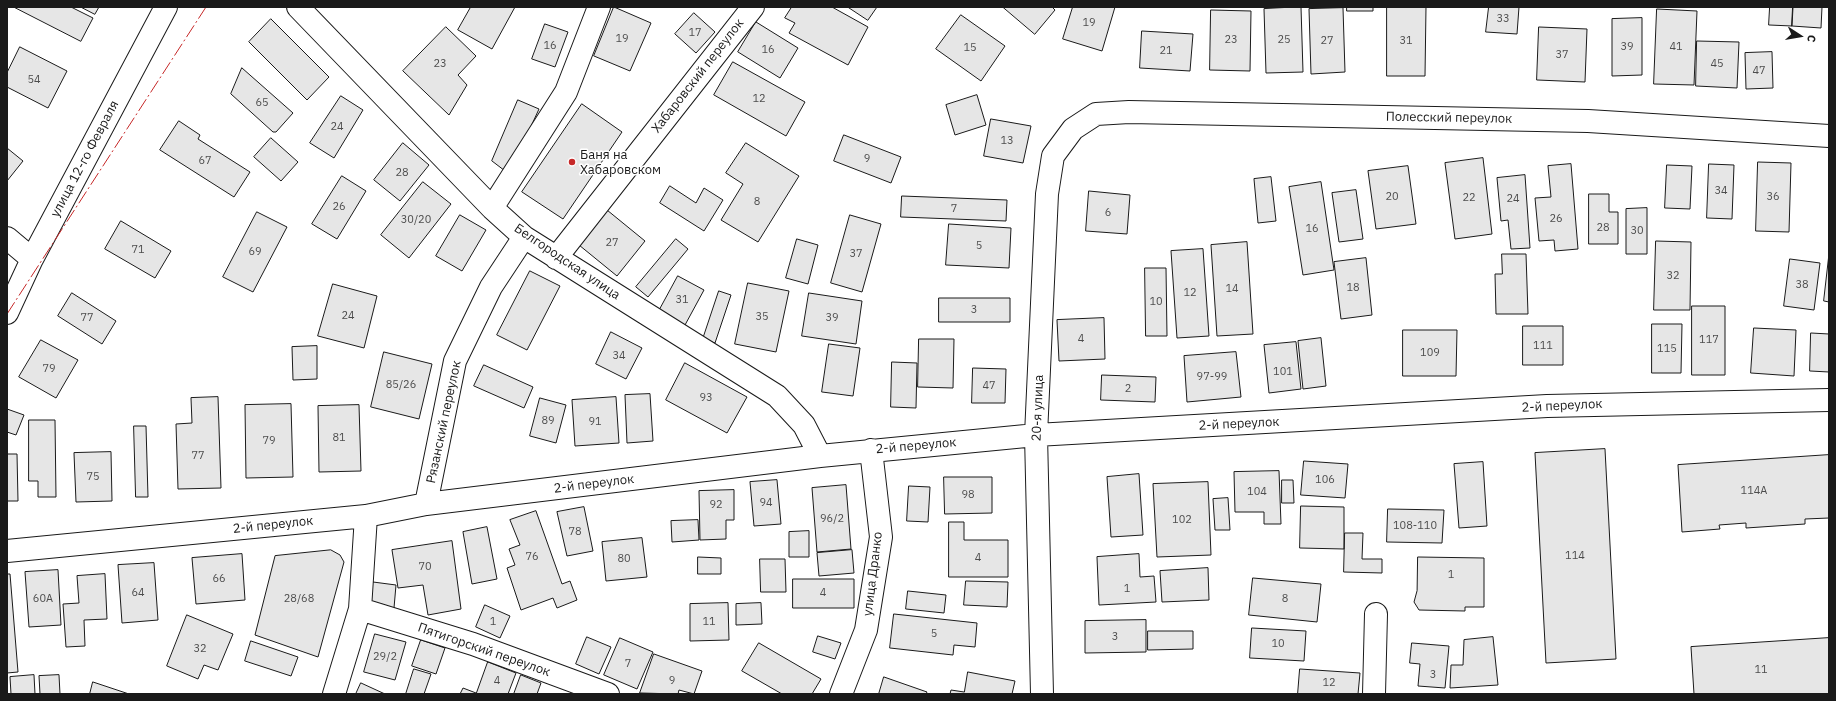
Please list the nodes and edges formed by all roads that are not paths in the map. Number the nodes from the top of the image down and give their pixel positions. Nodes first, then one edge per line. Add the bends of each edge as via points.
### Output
1 (166, 7) edge
2 (298, 7) edge
3 (599, 7) edge
4 (752, 7) edge
5 (1073, 129) joint
6 (1829, 136) edge
7 (492, 208) junction
8 (524, 236) junction
9 (7, 238) edge
10 (556, 258) junction
11 (32, 259) junction
12 (7, 313) edge
13 (1829, 400) edge
14 (1036, 434) junction
15 (871, 450) junction
16 (820, 456) junction
17 (426, 504) junction
18 (366, 516) junction
19 (7, 551) edge
20 (360, 609) junction
21 (1376, 614) dead end
22 (334, 694) edge
23 (608, 694) edge
24 (841, 694) edge
25 (1042, 694) edge
26 (1374, 694) edge

1 - 11 street, улица 12-го Февраля
2 - 7 street, Белгородская улица
3 - 7 street via 566,92
4 - 10 street, Хабаровский переулок
5 - 6 street, Полесский переулок via 1096,114 1129,112 1588,121
5 - 14 street, 20-я улица via 1053,156 1047,194
7 - 8 street, Белгородская улица
8 - 10 street, Белгородская улица
8 - 17 street, Рязанский переулок via 491,287 455,361
9 - 11 street
10 - 16 street, Белгородская улица via 777,396 804,425
11 - 12 street, улица 12-го Февраля
13 - 14 street, 2-й переулок via 1547,406
14 - 15 street, 2-й переулок
14 - 25 street, 20-я улица
15 - 16 street, 2-й переулок
15 - 24 street, улица Дранко via 881,538 866,630
16 - 17 street, 2-й переулок
17 - 18 street, 2-й переулок
18 - 19 street, 2-й переулок
18 - 20 street
20 - 22 street
20 - 23 street, Пятигорский переулок via 473,644
21 - 26 street

